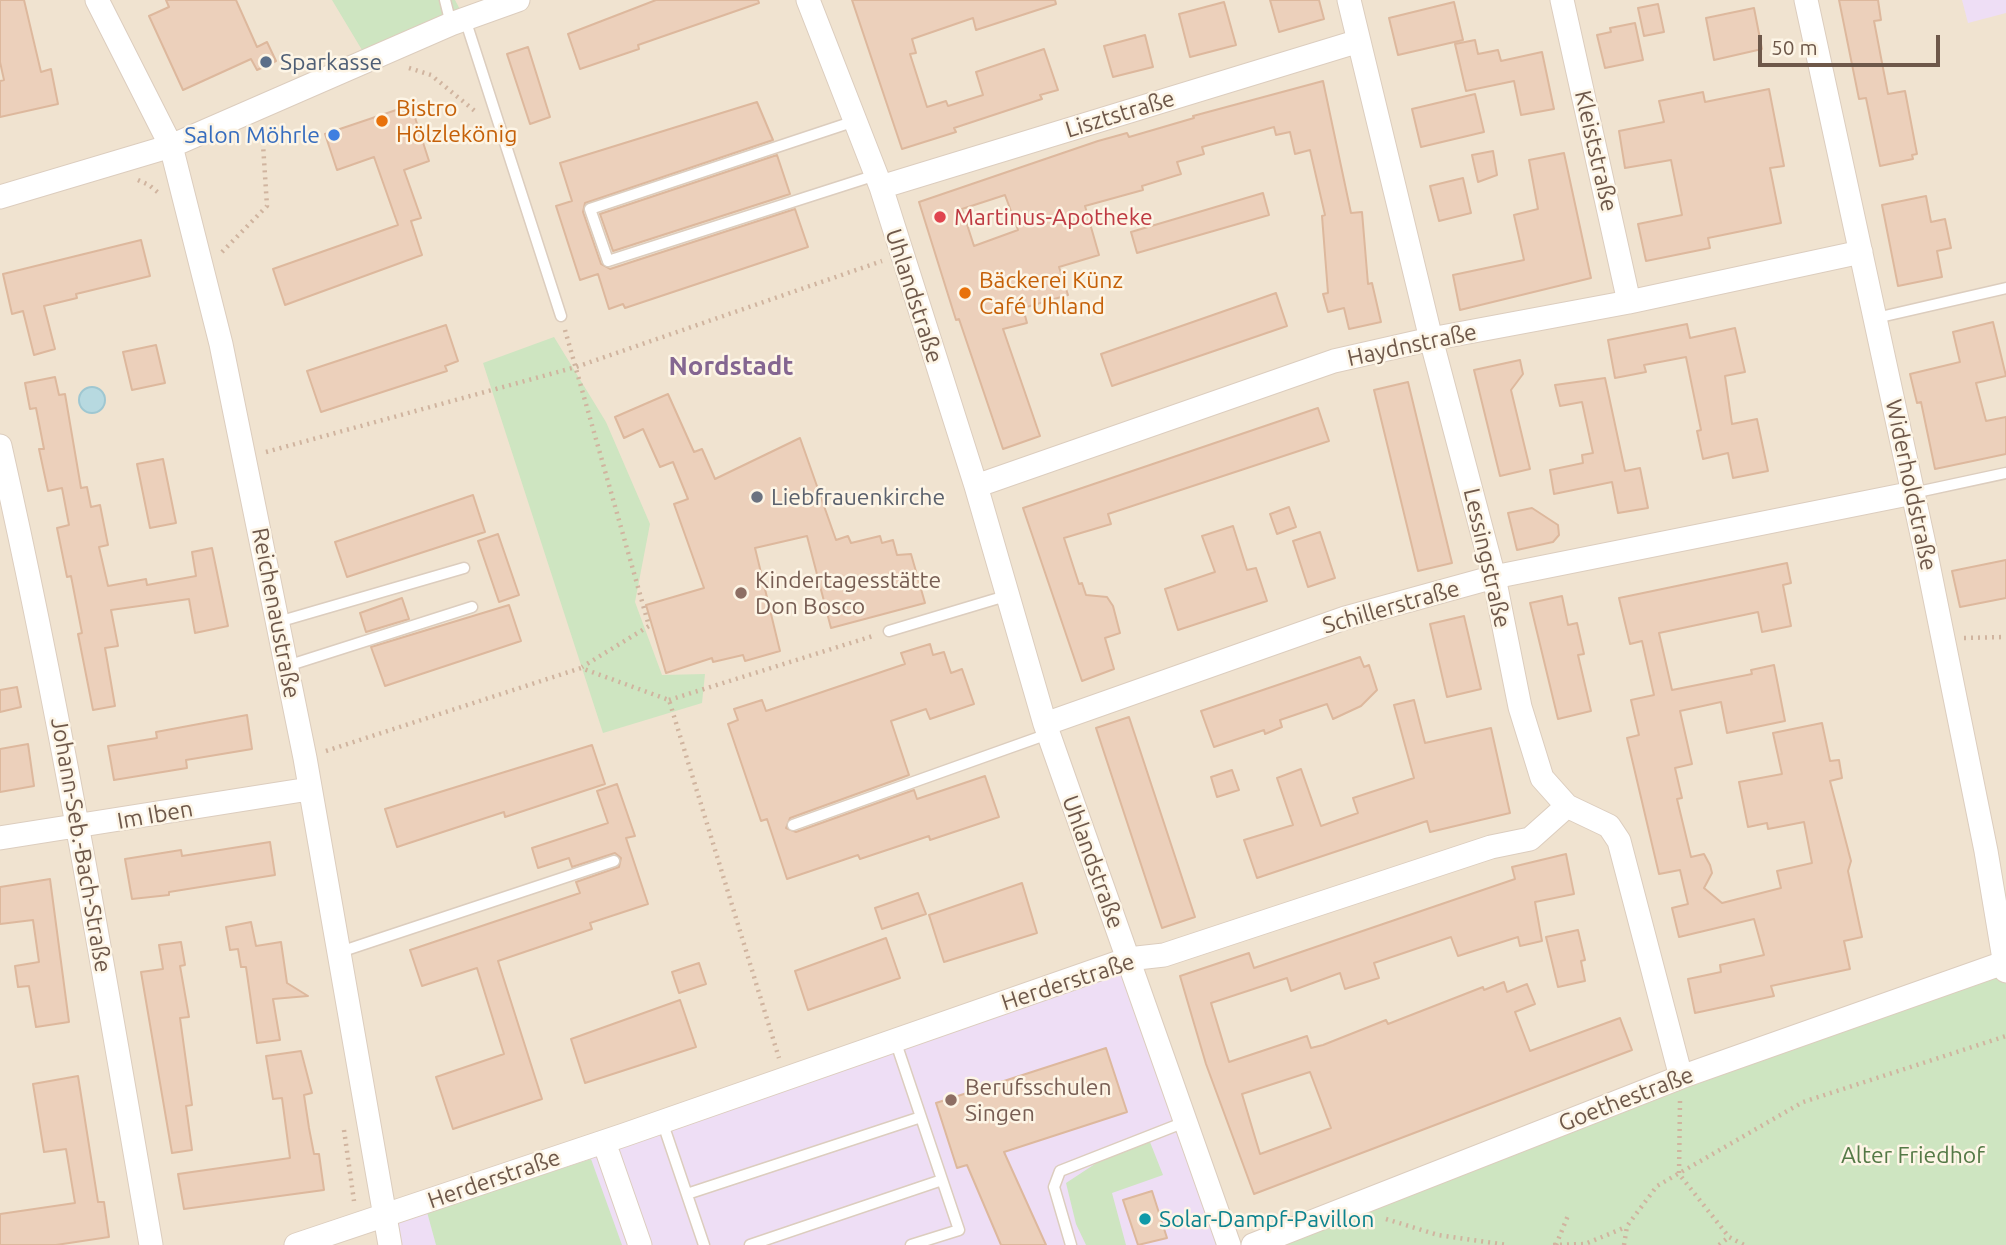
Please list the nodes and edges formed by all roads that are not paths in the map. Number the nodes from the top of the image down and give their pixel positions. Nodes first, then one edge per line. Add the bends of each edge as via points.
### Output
1 (97, 0) edge
2 (445, 0) edge
3 (518, 0) edge
4 (808, 0) edge
5 (1349, 0) edge
6 (1562, 0) edge
7 (1806, 0) edge
8 (458, 22) junction
9 (1359, 41) junction
10 (855, 121) junction
11 (171, 146) junction
12 (878, 181) junction
13 (0, 197) edge
14 (1861, 251) junction
15 (2006, 288) edge
16 (1629, 302) junction
17 (561, 316) road end
18 (1876, 318) junction
19 (1431, 339) junction
20 (0, 446) edge
21 (2006, 473) edge
22 (976, 486) junction
23 (1913, 493) junction
24 (464, 568) dead end
25 (1494, 578) junction
26 (1009, 595) junction
27 (472, 607) dead end
28 (278, 622) junction
29 (889, 631) road end
30 (287, 666) junction
31 (1046, 729) junction
32 (309, 789) junction
33 (1566, 806) junction
34 (793, 825) dead end
35 (80, 827) junction
36 (0, 838) edge
37 (614, 860) dead end
38 (340, 952) junction
39 (1128, 959) junction
40 (2005, 965) edge
41 (895, 1040) junction
42 (1681, 1077) junction
43 (920, 1117) junction
44 (662, 1121) junction
45 (1185, 1122) junction
46 (604, 1142) junction
47 (942, 1180) junction
48 (687, 1194) junction
49 (385, 1216) junction
50 (1223, 1243) edge
51 (151, 1245) edge
52 (296, 1245) edge
53 (390, 1245) edge
54 (640, 1245) edge
55 (704, 1245) edge
56 (750, 1245) edge
57 (911, 1245) edge
58 (1071, 1245) edge
59 (1253, 1245) edge

1 - 11 street, Reichenaustraße
2 - 8 lane
3 - 8 street
4 - 10 street, Uhlandstraße
5 - 9 street, Lessingstraße
6 - 16 street, Kleiststraße
7 - 14 street, Widerholdstraße
8 - 11 street
8 - 17 lane via 497,118
9 - 12 street, Lisztstraße
9 - 19 street, Lessingstraße
10 - 12 street, Uhlandstraße
10 - 12 lane via 590,209 608,261
11 - 13 street
11 - 28 street, Reichenaustraße via 245,458
12 - 22 street, Uhlandstraße
14 - 16 street, Haydnstraße
14 - 18 street, Widerholdstraße
15 - 18 lane
16 - 19 street, Haydnstraße
18 - 23 street, Widerholdstraße
19 - 22 street, Haydnstraße via 1334,362
19 - 25 street, Lessingstraße
20 - 35 street, Johann-Seb.-Bach-Straße
21 - 23 lane
22 - 26 street, Uhlandstraße
23 - 25 street, Schillerstraße
23 - 40 street, Widerholdstraße
24 - 28 lane
25 - 31 street, Schillerstraße via 1345,618
25 - 33 street, Lessingstraße via 1520,707 1542,778
26 - 29 lane
26 - 31 street, Uhlandstraße
27 - 30 lane
28 - 30 street, Reichenaustraße
30 - 32 street, Reichenaustraße
31 - 34 lane
31 - 39 street, Uhlandstraße
32 - 35 street, Im Iben
32 - 38 street, Reichenaustraße
33 - 39 street, Herderstraße via 1531,839 1491,847 1164,955
33 - 42 street, Lessingstraße via 1609,826 1619,841
35 - 36 street, Im Iben
35 - 51 street, Johann-Seb.-Bach-Straße
37 - 38 lane
38 - 49 street, Reichenaustraße
39 - 41 street, Herderstraße
39 - 45 street, Uhlandstraße
40 - 42 street, Goethestraße
41 - 43 lane
41 - 44 street, Herderstraße
42 - 59 street, Goethestraße
43 - 47 lane
43 - 48 lane
44 - 46 street, Herderstraße
44 - 48 lane
45 - 50 street, Uhlandstraße
45 - 58 lane via 1060,1171 1054,1187
46 - 49 street, Herderstraße
46 - 54 street
47 - 56 lane
47 - 57 lane via 959,1230
48 - 55 lane
49 - 52 street, Herderstraße
49 - 53 street, Reichenaustraße

